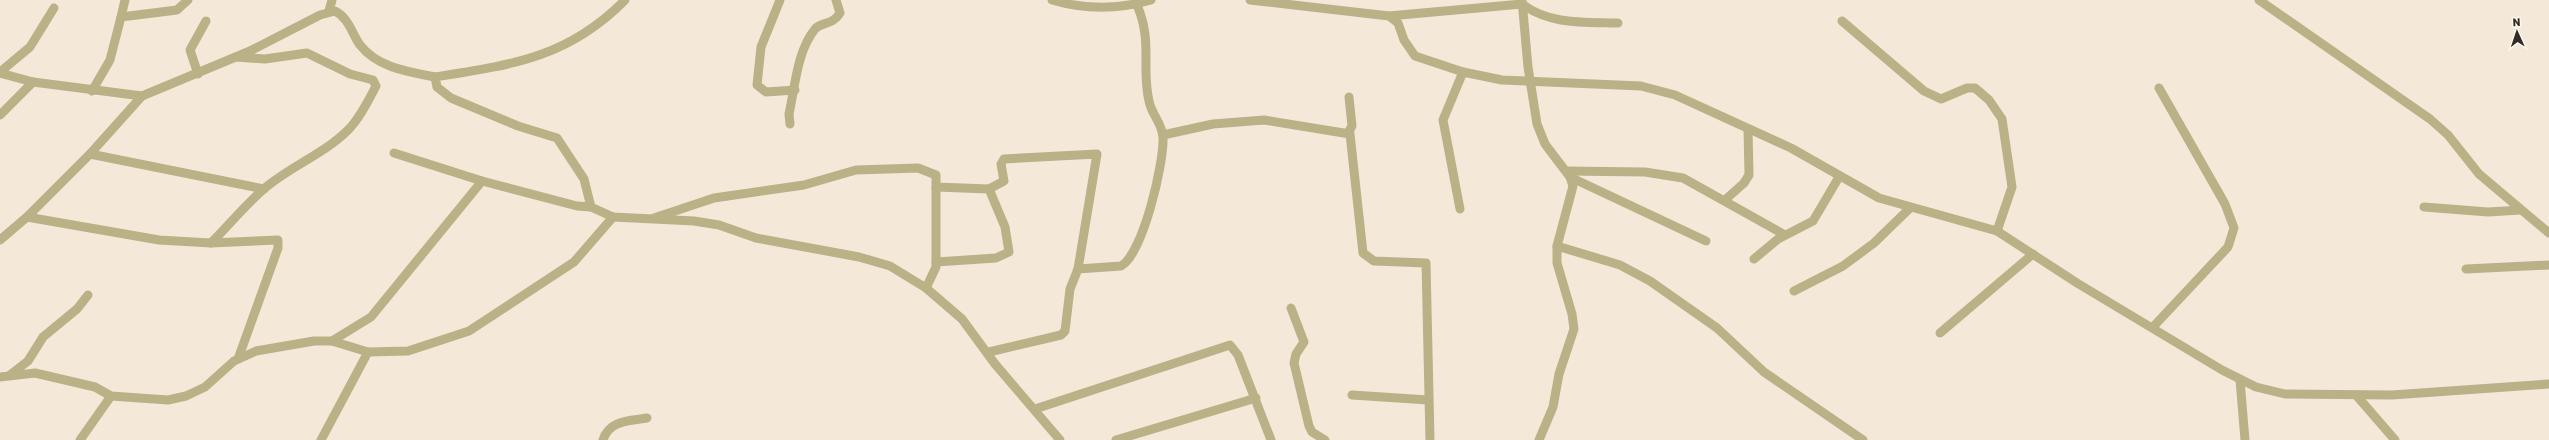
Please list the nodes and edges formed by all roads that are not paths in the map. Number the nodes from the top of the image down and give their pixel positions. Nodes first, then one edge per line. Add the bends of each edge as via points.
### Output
1 (125, 0) edge
2 (188, 0) edge
3 (332, 0) edge
4 (624, 0) edge
5 (780, 0) edge
6 (836, 0) edge
7 (1052, 0) edge
8 (1151, 0) edge
9 (1250, 0) edge
10 (2259, 0) edge
11 (1522, 2) edge
12 (1311, 3) edge
13 (1137, 5) junction
14 (1342, 5) edge
15 (54, 8) dead end
16 (329, 11) junction
17 (1389, 16) junction
18 (121, 17) junction
19 (206, 21) dead end
20 (1842, 21) dead end
21 (1618, 23) dead end
22 (236, 57) junction
23 (0, 72) edge
24 (1463, 72) junction
25 (198, 74) junction
26 (435, 77) junction
27 (1530, 81) junction
28 (33, 82) junction
29 (2159, 88) dead end
30 (795, 90) junction
31 (92, 91) junction
32 (142, 96) junction
33 (1349, 97) dead end
34 (0, 115) edge
35 (790, 124) dead end
36 (1748, 130) junction
37 (1348, 133) junction
38 (1163, 135) junction
39 (394, 153) dead end
40 (90, 154) junction
41 (1568, 174) junction
42 (1839, 177) junction
43 (482, 181) junction
44 (936, 187) junction
45 (264, 189) junction
46 (988, 189) junction
47 (1725, 200) junction
48 (591, 207) junction
49 (2424, 207) dead end
50 (1910, 208) junction
51 (1460, 209) dead end
52 (2521, 210) junction
53 (27, 217) junction
54 (613, 217) junction
55 (649, 220) junction
56 (1997, 231) junction
57 (2549, 233) edge
58 (1784, 236) junction
59 (0, 240) edge
60 (1706, 241) dead end
61 (211, 243) junction
62 (1557, 246) junction
63 (2033, 254) junction
64 (1754, 259) dead end
65 (936, 262) junction
66 (2549, 265) edge
67 (1078, 269) junction
68 (2466, 269) dead end
69 (926, 288) junction
70 (1794, 291) dead end
71 (88, 295) dead end
72 (1291, 308) dead end
73 (2153, 327) junction
74 (1940, 333) dead end
75 (332, 341) junction
76 (368, 352) junction
77 (989, 352) junction
78 (238, 359) junction
79 (5, 376) edge
80 (2240, 380) junction
81 (2549, 384) edge
82 (1352, 395) dead end
83 (2356, 395) junction
84 (111, 396) junction
85 (1256, 398) junction
86 (1428, 400) junction
87 (1035, 409) junction
88 (647, 418) dead end
89 (80, 440) edge
90 (321, 440) edge
91 (603, 440) edge
92 (1060, 440) edge
93 (1116, 440) edge
94 (1271, 440) edge
95 (1325, 440) edge
96 (1430, 440) edge
97 (1539, 440) edge
98 (1863, 440) edge
99 (2245, 440) edge
100 (2395, 440) edge

1 - 18 street
2 - 18 street via 177,10
3 - 16 street
4 - 26 street via 590,33 545,54 522,62
5 - 30 street via 762,47 757,85 766,92
6 - 30 street via 840,13 838,17 832,22 816,27 805,44
7 - 13 street via 1108,10
8 - 13 street
9 - 12 street
10 - 52 street via 2430,119 2448,135 2479,174
11 - 17 street
11 - 21 street via 1532,13 1547,18
11 - 27 street
12 - 14 street
13 - 38 street via 1148,44 1149,103 1159,120
14 - 17 street
15 - 23 street via 30,47
16 - 22 street
16 - 26 street via 336,12 344,19 370,55 400,68
17 - 24 street via 1398,23 1404,40 1415,56
18 - 31 street via 110,60
19 - 25 street via 190,50
20 - 56 street via 1924,91 1941,99 1967,88 1974,88 1989,100 2002,119 2012,187
22 - 25 street
22 - 45 street via 252,59 298,54 314,55 350,74 373,80 376,86 348,130 329,146 294,166
23 - 28 street
24 - 27 street via 1502,80
24 - 51 street via 1443,120
25 - 32 street
26 - 48 street via 437,88 451,98 518,126 557,138 584,179
27 - 36 street via 1653,88 1675,95
27 - 41 street via 1540,135
28 - 31 street
28 - 34 street
29 - 73 street via 2225,204 2234,228 2228,246
30 - 35 street via 789,114
31 - 32 street
32 - 40 street
33 - 37 street via 1352,126
36 - 42 street via 1791,148
36 - 47 street via 1749,175
37 - 38 street via 1264,120 1213,124
37 - 86 street via 1351,137 1363,253 1374,260 1426,263
38 - 67 street via 1157,182 1131,258 1119,267
39 - 43 street
40 - 45 street
40 - 53 street
41 - 47 street via 1645,172 1682,178
41 - 60 street
41 - 62 street via 1573,186
42 - 50 street via 1874,196
42 - 58 street via 1813,221
43 - 48 street via 576,206
43 - 75 street via 371,317
44 - 46 street
44 - 55 street via 936,175 930,171 918,168 870,168 804,185 714,198
44 - 65 street
45 - 61 street
46 - 65 street via 1007,225 1009,252 996,258
46 - 67 street via 1004,181 1001,164 1004,160 1097,154
47 - 58 street
48 - 54 street
49 - 52 street via 2488,212
50 - 56 street
50 - 70 street via 1874,243 1843,266
52 - 57 street
53 - 59 street
53 - 61 street via 159,240
54 - 55 street
54 - 76 street via 574,262 469,331 408,351
55 - 69 street via 694,221 719,225 756,238 858,257 890,266
56 - 63 street
58 - 64 street
61 - 78 street via 274,240 280,242
62 - 97 street via 1557,263 1574,329 1559,374 1553,406
62 - 98 street via 1620,265 1650,281 1717,328 1764,372
63 - 73 street
63 - 74 street
65 - 69 street via 934,274
66 - 68 street
67 - 77 street via 1070,289 1065,331 1061,335
69 - 77 street via 962,319
71 - 79 street via 77,309 43,338 28,361
72 - 95 street via 1304,342 1296,354 1294,363 1309,426 1312,432
73 - 80 street
75 - 76 street
75 - 78 street via 314,341 256,351
76 - 90 street
77 - 87 street via 996,364
78 - 84 street via 205,387 186,396 168,400
79 - 84 street via 35,373 57,376 95,387
80 - 83 street via 2285,394
80 - 99 street
81 - 83 street via 2392,395
82 - 86 street
83 - 100 street
84 - 89 street
85 - 87 street via 1238,355 1230,345
85 - 93 street
85 - 94 street
86 - 96 street
87 - 92 street
88 - 91 street via 611,425 604,431

